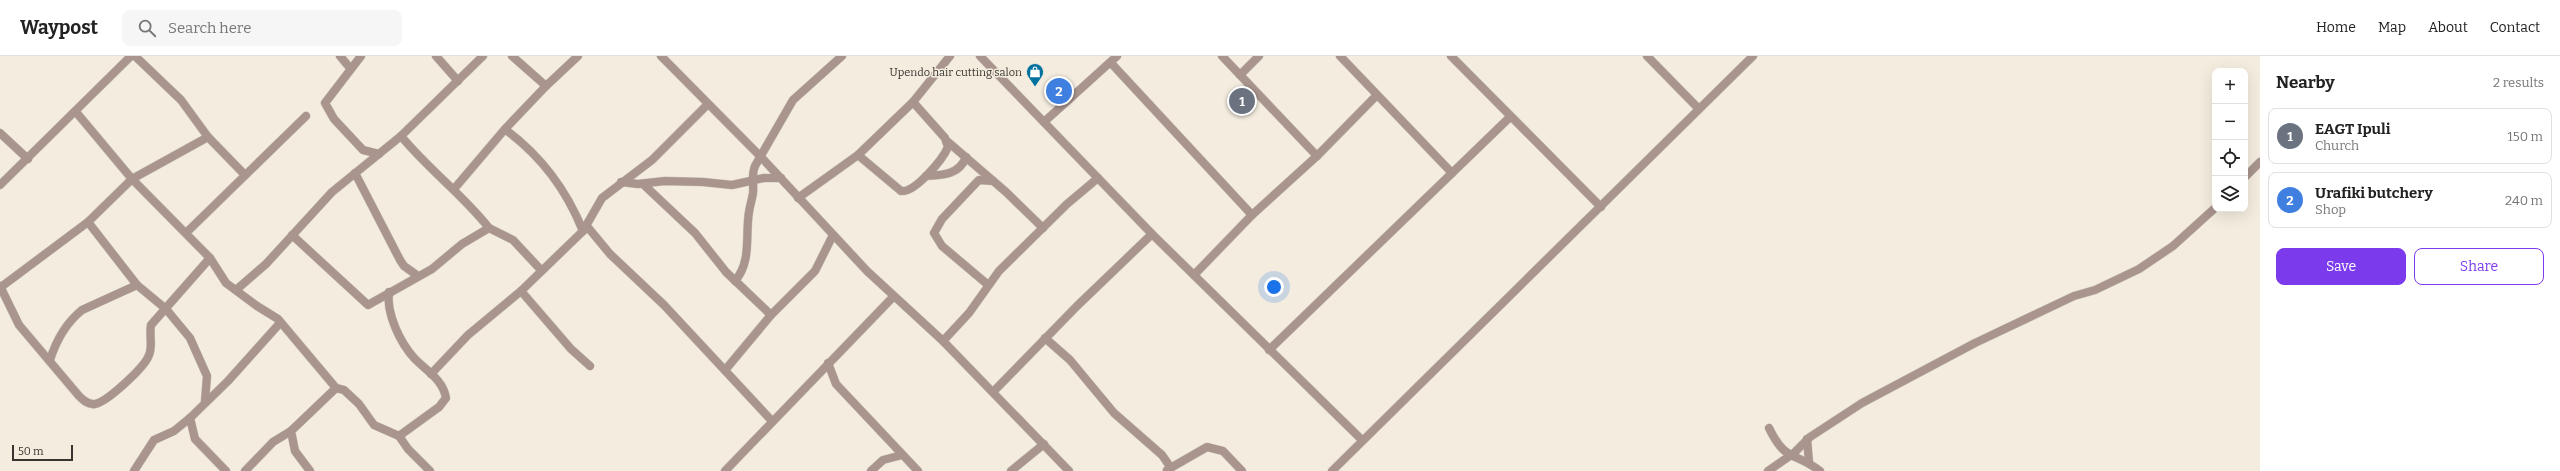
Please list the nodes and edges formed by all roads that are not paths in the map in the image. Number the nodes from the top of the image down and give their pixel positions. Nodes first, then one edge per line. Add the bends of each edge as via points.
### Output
1 (130, 56) edge
2 (135, 56) edge
3 (340, 56) edge
4 (361, 56) edge
5 (436, 56) edge
6 (484, 56) edge
7 (512, 56) edge
8 (578, 56) edge
9 (661, 56) edge
10 (842, 56) edge
11 (950, 56) edge
12 (1117, 56) edge
13 (1222, 56) edge
14 (1259, 56) edge
15 (1340, 56) edge
16 (1451, 56) edge
17 (1647, 56) edge
18 (1753, 56) edge
19 (982, 57) edge
20 (1111, 63) junction
21 (350, 68) junction
22 (1240, 75) junction
23 (458, 80) junction
24 (546, 86) junction
25 (1376, 96) junction
26 (913, 102) junction
27 (707, 105) junction
28 (1699, 109) junction
29 (76, 112) junction
30 (306, 116) dead end
31 (1510, 117) junction
32 (1044, 122) junction
33 (506, 130) junction
34 (0, 133) edge
35 (401, 136) junction
36 (208, 137) junction
37 (948, 142) junction
38 (380, 154) junction
39 (858, 155) junction
40 (1317, 156) junction
41 (761, 157) junction
42 (966, 157) junction
43 (28, 159) junction
44 (2260, 162) edge
45 (355, 173) junction
46 (1452, 174) junction
47 (245, 175) junction
48 (926, 176) junction
49 (2246, 176) edge
50 (781, 178) junction
51 (1098, 178) junction
52 (132, 179) junction
53 (752, 180) junction
54 (993, 181) junction
55 (622, 182) junction
56 (643, 184) junction
57 (0, 185) edge
58 (454, 189) junction
59 (798, 198) junction
60 (1601, 207) junction
61 (2212, 211) edge
62 (1252, 215) junction
63 (88, 222) junction
64 (489, 228) junction
65 (584, 228) junction
66 (1043, 228) junction
67 (187, 232) junction
68 (1152, 234) junction
69 (292, 235) junction
70 (833, 236) junction
71 (210, 258) junction
72 (541, 270) junction
73 (1194, 275) junction
74 (418, 276) junction
75 (735, 281) junction
76 (987, 284) junction
77 (137, 285) junction
78 (0, 286) edge
79 (236, 290) junction
80 (521, 291) junction
81 (389, 292) junction
82 (894, 296) junction
83 (166, 309) junction
84 (771, 315) junction
85 (280, 323) junction
86 (1045, 338) junction
87 (943, 341) junction
88 (1269, 350) junction
89 (50, 360) junction
90 (828, 363) junction
91 (590, 366) dead end
92 (726, 369) junction
93 (431, 374) junction
94 (336, 388) junction
95 (993, 392) junction
96 (205, 401) junction
97 (190, 418) junction
98 (772, 420) junction
99 (1769, 428) dead end
100 (291, 431) junction
101 (400, 436) junction
102 (1807, 439) junction
103 (888, 440) junction
104 (1362, 440) junction
105 (1044, 444) junction
106 (902, 455) junction
107 (1790, 456) junction
108 (883, 460) junction
109 (1808, 462) junction
110 (1169, 469) edge
111 (727, 470) edge
112 (134, 471) edge
113 (226, 471) edge
114 (245, 471) edge
115 (310, 471) edge
116 (430, 471) edge
117 (871, 471) edge
118 (918, 471) edge
119 (1011, 471) edge
120 (1069, 471) edge
121 (1242, 471) edge
122 (1332, 471) edge
123 (1768, 471) edge
124 (1820, 471) edge

1 - 29 street
2 - 36 street via 182,100
3 - 21 street
4 - 21 street
5 - 23 street
6 - 23 street
7 - 24 street
8 - 24 street
9 - 27 street
10 - 41 street via 793,100
11 - 26 street
12 - 20 street
13 - 22 street
14 - 22 street
15 - 25 street
16 - 31 street
17 - 28 street
18 - 28 street
19 - 32 street
20 - 32 street
20 - 62 street
21 - 38 street via 325,102 334,119 362,150
22 - 40 street
23 - 35 street
24 - 33 street
25 - 40 street
25 - 46 street
26 - 37 street
26 - 39 street
27 - 41 street
27 - 55 street via 652,160
28 - 60 street
29 - 43 street
29 - 52 street
30 - 47 street
31 - 46 street
31 - 60 street
32 - 51 street
33 - 58 street
33 - 65 street via 529,148 558,181
34 - 43 street
35 - 38 street
35 - 58 street via 441,179
36 - 47 street
36 - 52 street
37 - 42 street
37 - 48 street via 947,150
38 - 45 street
39 - 48 street via 901,192 916,186
39 - 59 street
40 - 62 street
41 - 50 street
41 - 53 street via 755,166
42 - 48 street via 962,166 954,172
42 - 54 street
43 - 57 street
44 - 49 street
45 - 69 street via 332,192
45 - 74 street via 400,260
46 - 88 street
47 - 67 street
50 - 53 street
50 - 59 street
51 - 66 street
51 - 68 street
52 - 63 street
52 - 67 street
53 - 56 street via 732,186 665,181
53 - 75 street via 754,191 746,233 747,255 745,265
54 - 66 street
54 - 76 street via 981,180 976,183 942,219 934,233 942,246
55 - 56 street
55 - 65 street via 602,198
56 - 75 street via 695,233
58 - 64 street
59 - 70 street
60 - 104 street
61 - 102 street via 2173,246 2139,268 2095,290 2067,298 1975,343 1862,403
62 - 73 street
63 - 77 street
63 - 78 street
64 - 72 street via 513,240
64 - 74 street via 462,244 432,269
65 - 72 street
65 - 92 street
66 - 76 street
67 - 71 street
68 - 73 street
68 - 86 street
69 - 79 street via 266,264
69 - 81 street via 365,304 371,304
70 - 82 street
70 - 84 street via 815,271
71 - 79 street via 220,275
71 - 83 street
72 - 80 street
73 - 88 street
74 - 81 street
75 - 84 street
76 - 87 street via 969,313
77 - 83 street
77 - 89 street via 82,310 74,317 55,345
78 - 89 street via 19,325
79 - 85 street via 257,306 272,313
80 - 91 street via 571,349
80 - 93 street via 468,335
81 - 93 street via 388,301 397,330 414,357
82 - 87 street
82 - 90 street
83 - 89 street via 152,325 149,358 125,383 101,402 86,402
83 - 96 street via 190,338 207,376
84 - 92 street
85 - 94 street
85 - 96 street via 228,381
86 - 95 street
86 - 110 street via 1070,360 1114,413 1162,454
87 - 95 street
88 - 104 street
90 - 98 street
90 - 103 street via 836,384
92 - 98 street
93 - 101 street via 445,388 446,398 439,407
94 - 100 street
94 - 101 street via 344,390 374,425
95 - 105 street
96 - 97 street
97 - 112 street via 174,431 154,440
97 - 113 street via 195,439
98 - 111 street
99 - 107 street via 1780,449
100 - 114 street via 273,442
100 - 115 street via 295,451
101 - 116 street via 408,449
102 - 107 street
102 - 109 street
103 - 106 street
103 - 108 street
104 - 122 street
105 - 119 street
105 - 120 street
106 - 108 street
106 - 118 street
107 - 109 street
107 - 123 street
108 - 117 street
109 - 124 street
110 - 121 street via 1207,447 1222,451

